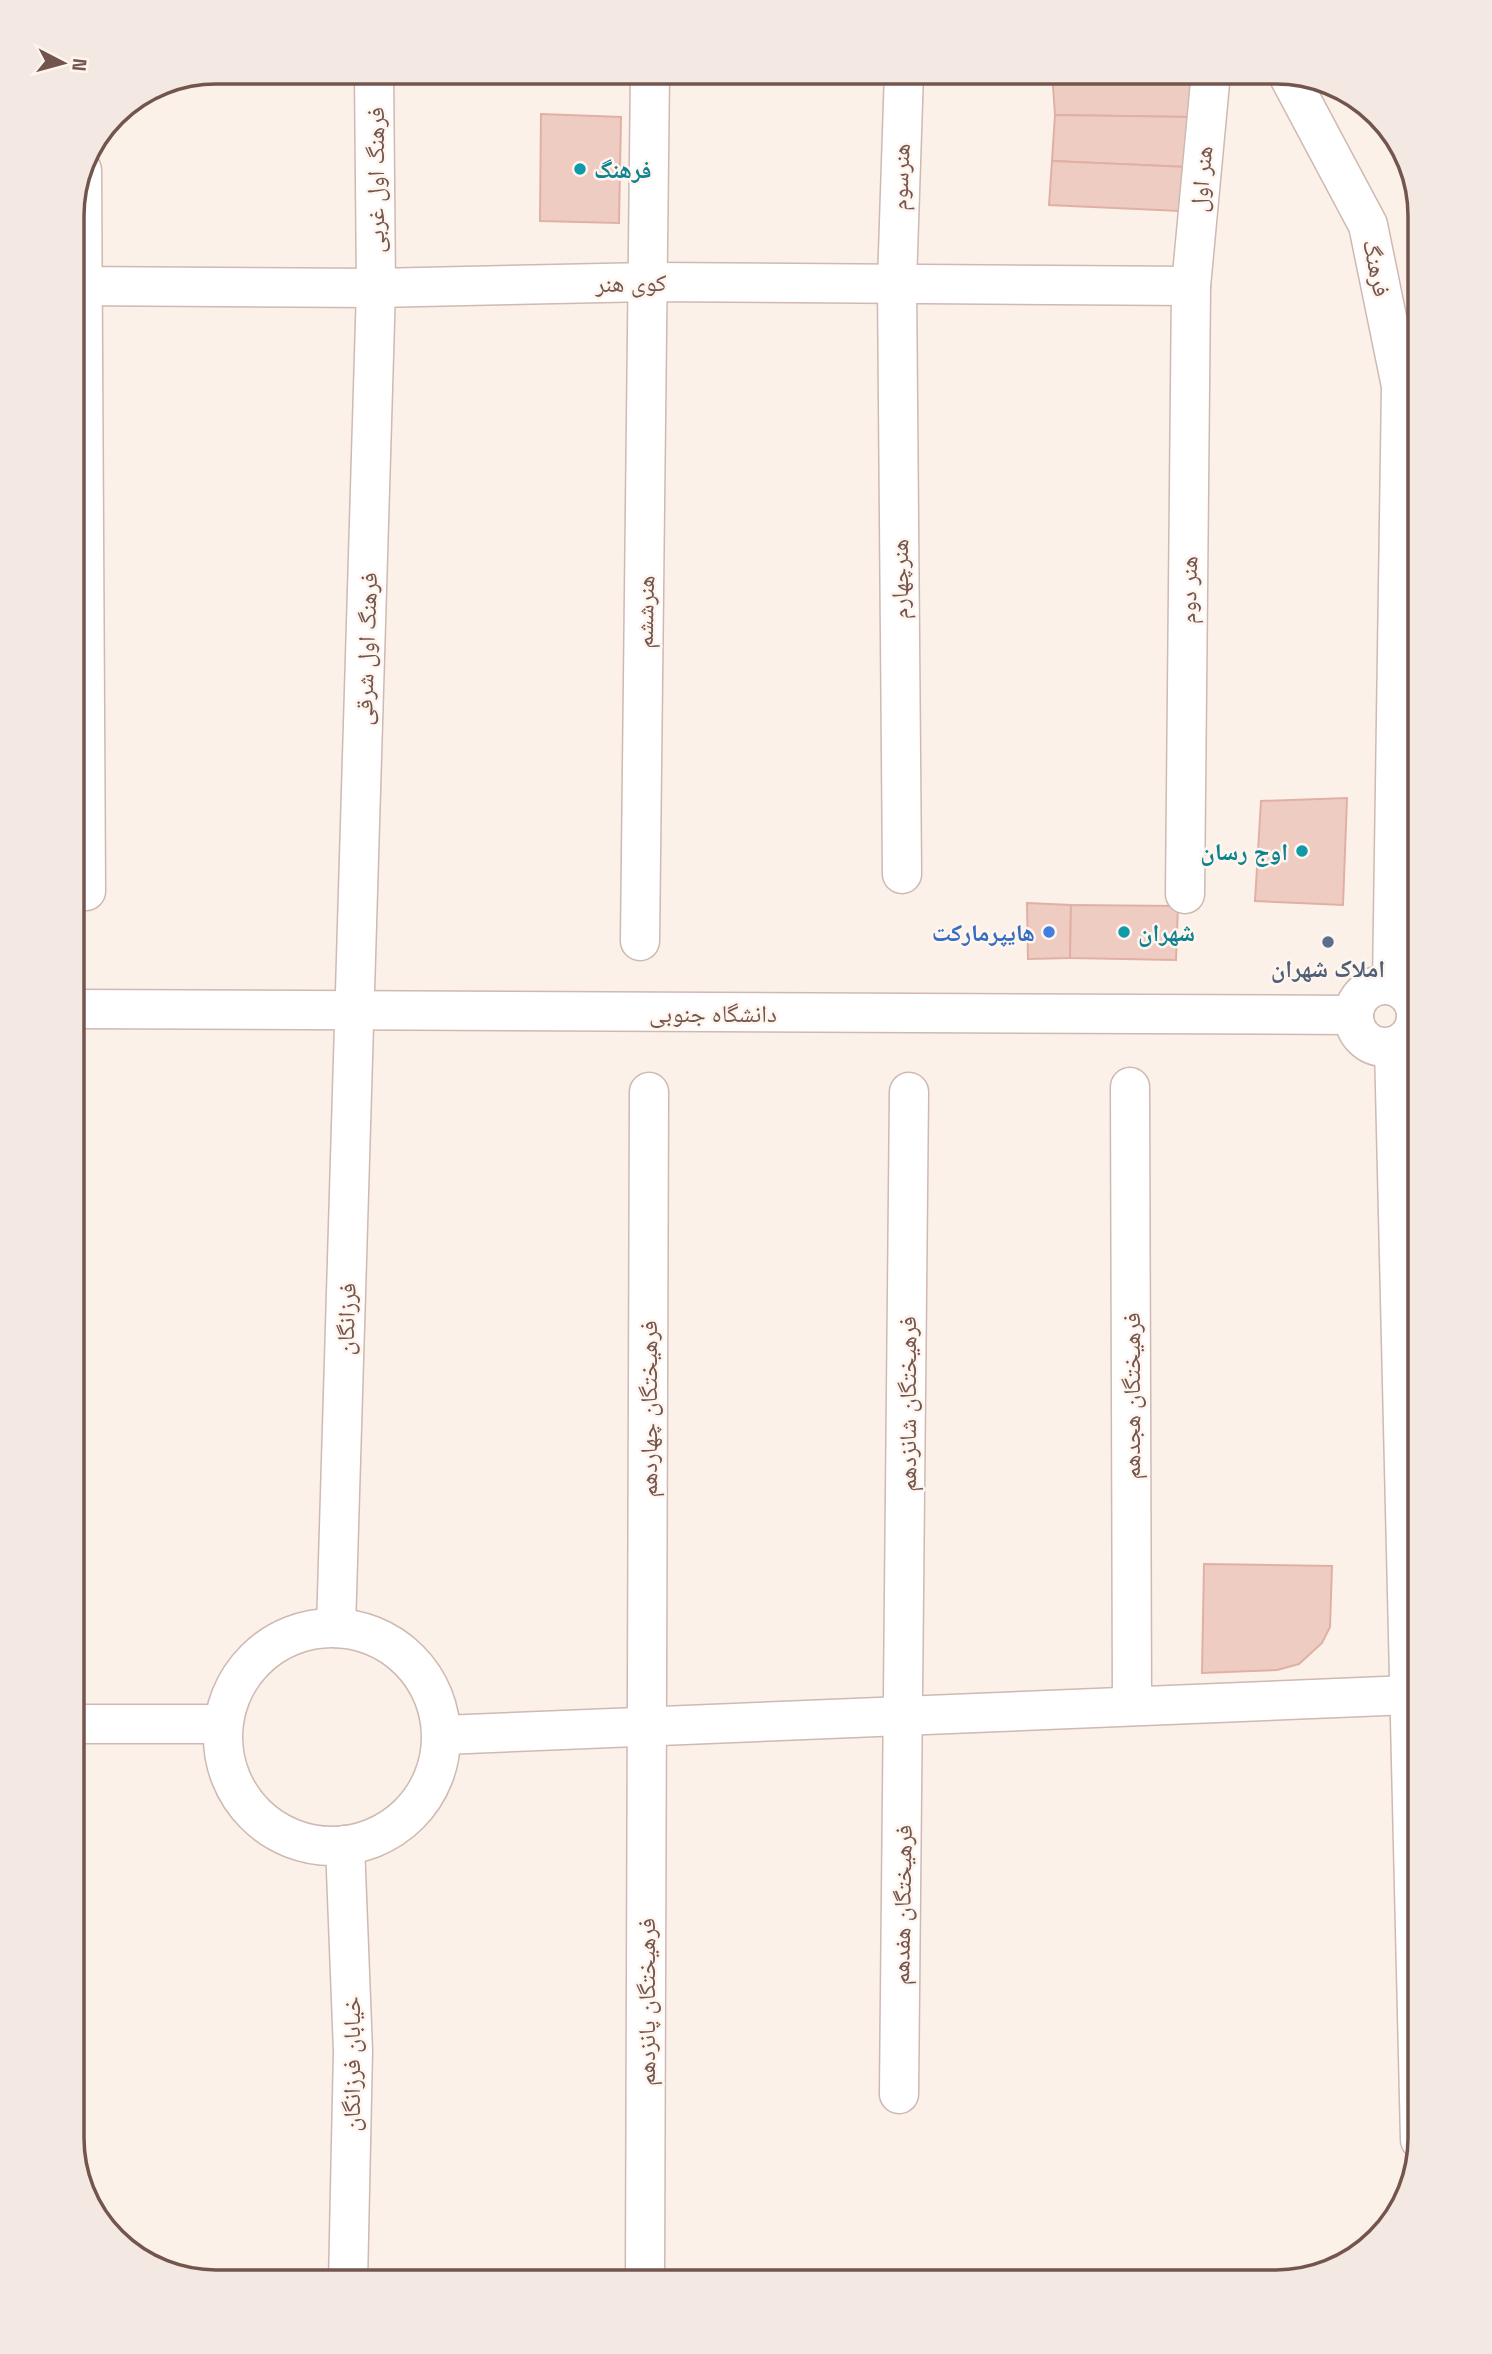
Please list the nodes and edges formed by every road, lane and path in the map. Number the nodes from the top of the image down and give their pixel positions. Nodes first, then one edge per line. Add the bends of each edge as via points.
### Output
1 (374, 84) edge
2 (650, 84) edge
3 (904, 84) edge
4 (1210, 84) edge
5 (1294, 86) edge
6 (650, 282) junction
7 (897, 283) junction
8 (84, 286) edge
9 (1191, 286) junction
10 (376, 288) junction
11 (84, 757) edge
12 (902, 874) dead end
13 (86, 891) dead end
14 (1185, 894) dead end
15 (640, 941) dead end
16 (1392, 985) junction
17 (1408, 995) edge
18 (84, 1009) edge
19 (356, 1009) junction
20 (1354, 1015) junction
21 (1408, 1036) edge
22 (1394, 1046) junction
23 (1130, 1087) dead end
24 (649, 1092) dead end
25 (909, 1092) dead end
26 (336, 1628) junction
27 (1408, 1652) edge
28 (1408, 1695) edge
29 (1132, 1706) junction
30 (905, 1716) junction
31 (84, 1724) edge
32 (223, 1724) junction
33 (647, 1727) junction
34 (443, 1735) junction
35 (345, 1846) junction
36 (899, 2094) dead end
37 (348, 2270) edge
38 (645, 2270) edge

1 - 10 street, فرهنگ اول غربی
2 - 6 street, هنرششم
3 - 7 street, هنرسوم
4 - 9 street, هنر اول
5 - 16 street, فرهنگ via 1368,225 1401,386
6 - 7 street, کوی هنر
6 - 10 street, کوی هنر
6 - 15 street, هنرششم
7 - 9 street, کوی هنر
7 - 12 street, هنرچهارم
8 - 10 street, کوی هنر
9 - 14 street, هنر دوم
10 - 19 street, فرهنگ اول شرقی
11 - 13 street
16 - 17 street
16 - 20 street via 1366,990
18 - 19 street, دانشگاه جنوبی
19 - 20 street, دانشگاه جنوبی
19 - 26 street, فرزانگان
20 - 22 street via 1355,1027 1370,1044
21 - 22 street
22 - 27 street
23 - 29 street, فرهیختگان هجدهم
24 - 33 street, فرهیختگان چهاردهم
25 - 30 street, فرهیختگان شانزدهم
26 - 32 street via 284,1638 254,1659 233,1689
26 - 34 street via 356,1629 390,1643 417,1667 436,1699
28 - 29 street
29 - 30 street
30 - 33 street
30 - 36 street, فرهیختگان هفدهم
31 - 32 street
32 - 35 street via 224,1759 237,1793 260,1821 291,1839 325,1847
33 - 34 street
33 - 38 street, فرهیختگان پانزدهم
34 - 35 street via 437,1772 419,1804 393,1829
35 - 37 street, خیابان فرزانگان via 353,2051

